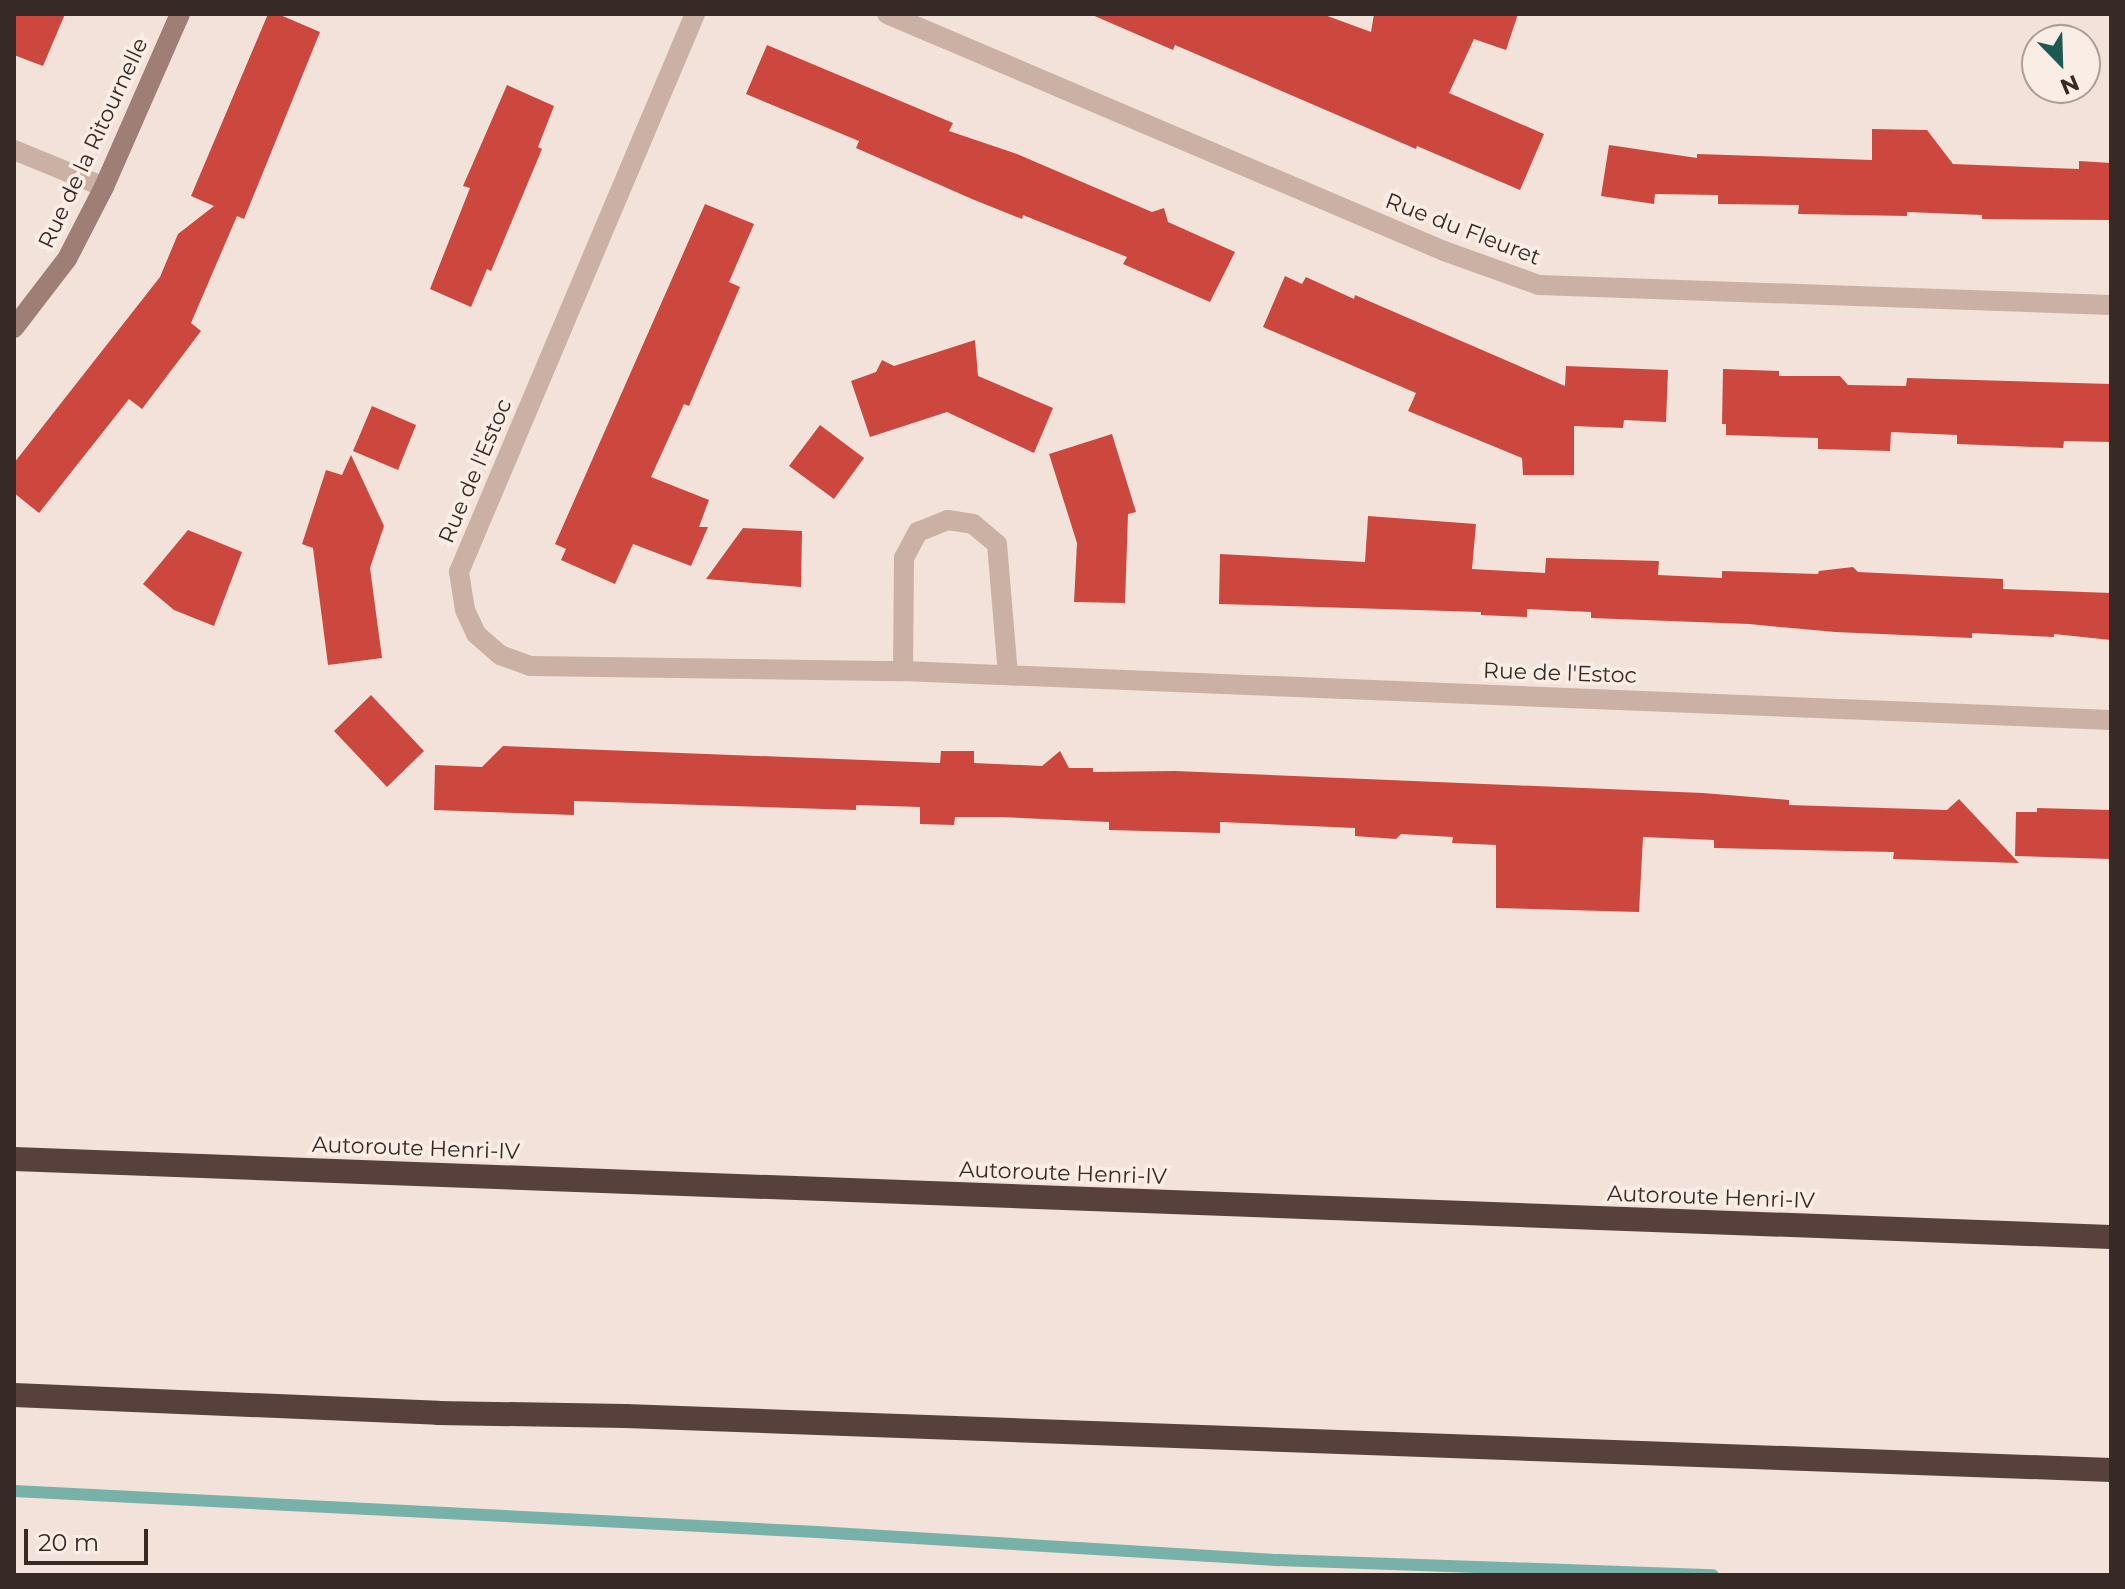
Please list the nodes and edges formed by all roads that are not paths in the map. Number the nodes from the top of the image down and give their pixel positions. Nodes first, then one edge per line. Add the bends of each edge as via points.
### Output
1 (180, 14) edge
2 (695, 14) edge
3 (887, 14) edge
4 (14, 150) edge
5 (104, 187) junction
6 (2111, 305) edge
7 (14, 328) edge
8 (903, 671) junction
9 (1008, 675) junction
10 (2111, 720) edge
11 (14, 1159) edge
12 (2111, 1237) edge
13 (14, 1395) edge
14 (2111, 1470) edge

1 - 5 street, Rue de la Ritournelle
2 - 8 street, Rue de l'Estoc via 459,572 465,610 476,634 500,655 530,666
3 - 6 street, Rue du Fleuret via 1444,251 1539,285
4 - 5 street
5 - 7 street, Rue de la Ritournelle via 67,259
8 - 9 street, Rue de l'Estoc
8 - 9 street via 904,558 918,532 948,520 973,524 997,544
9 - 10 street, Rue de l'Estoc
11 - 12 highway, Autoroute Henri-IV
13 - 14 highway

